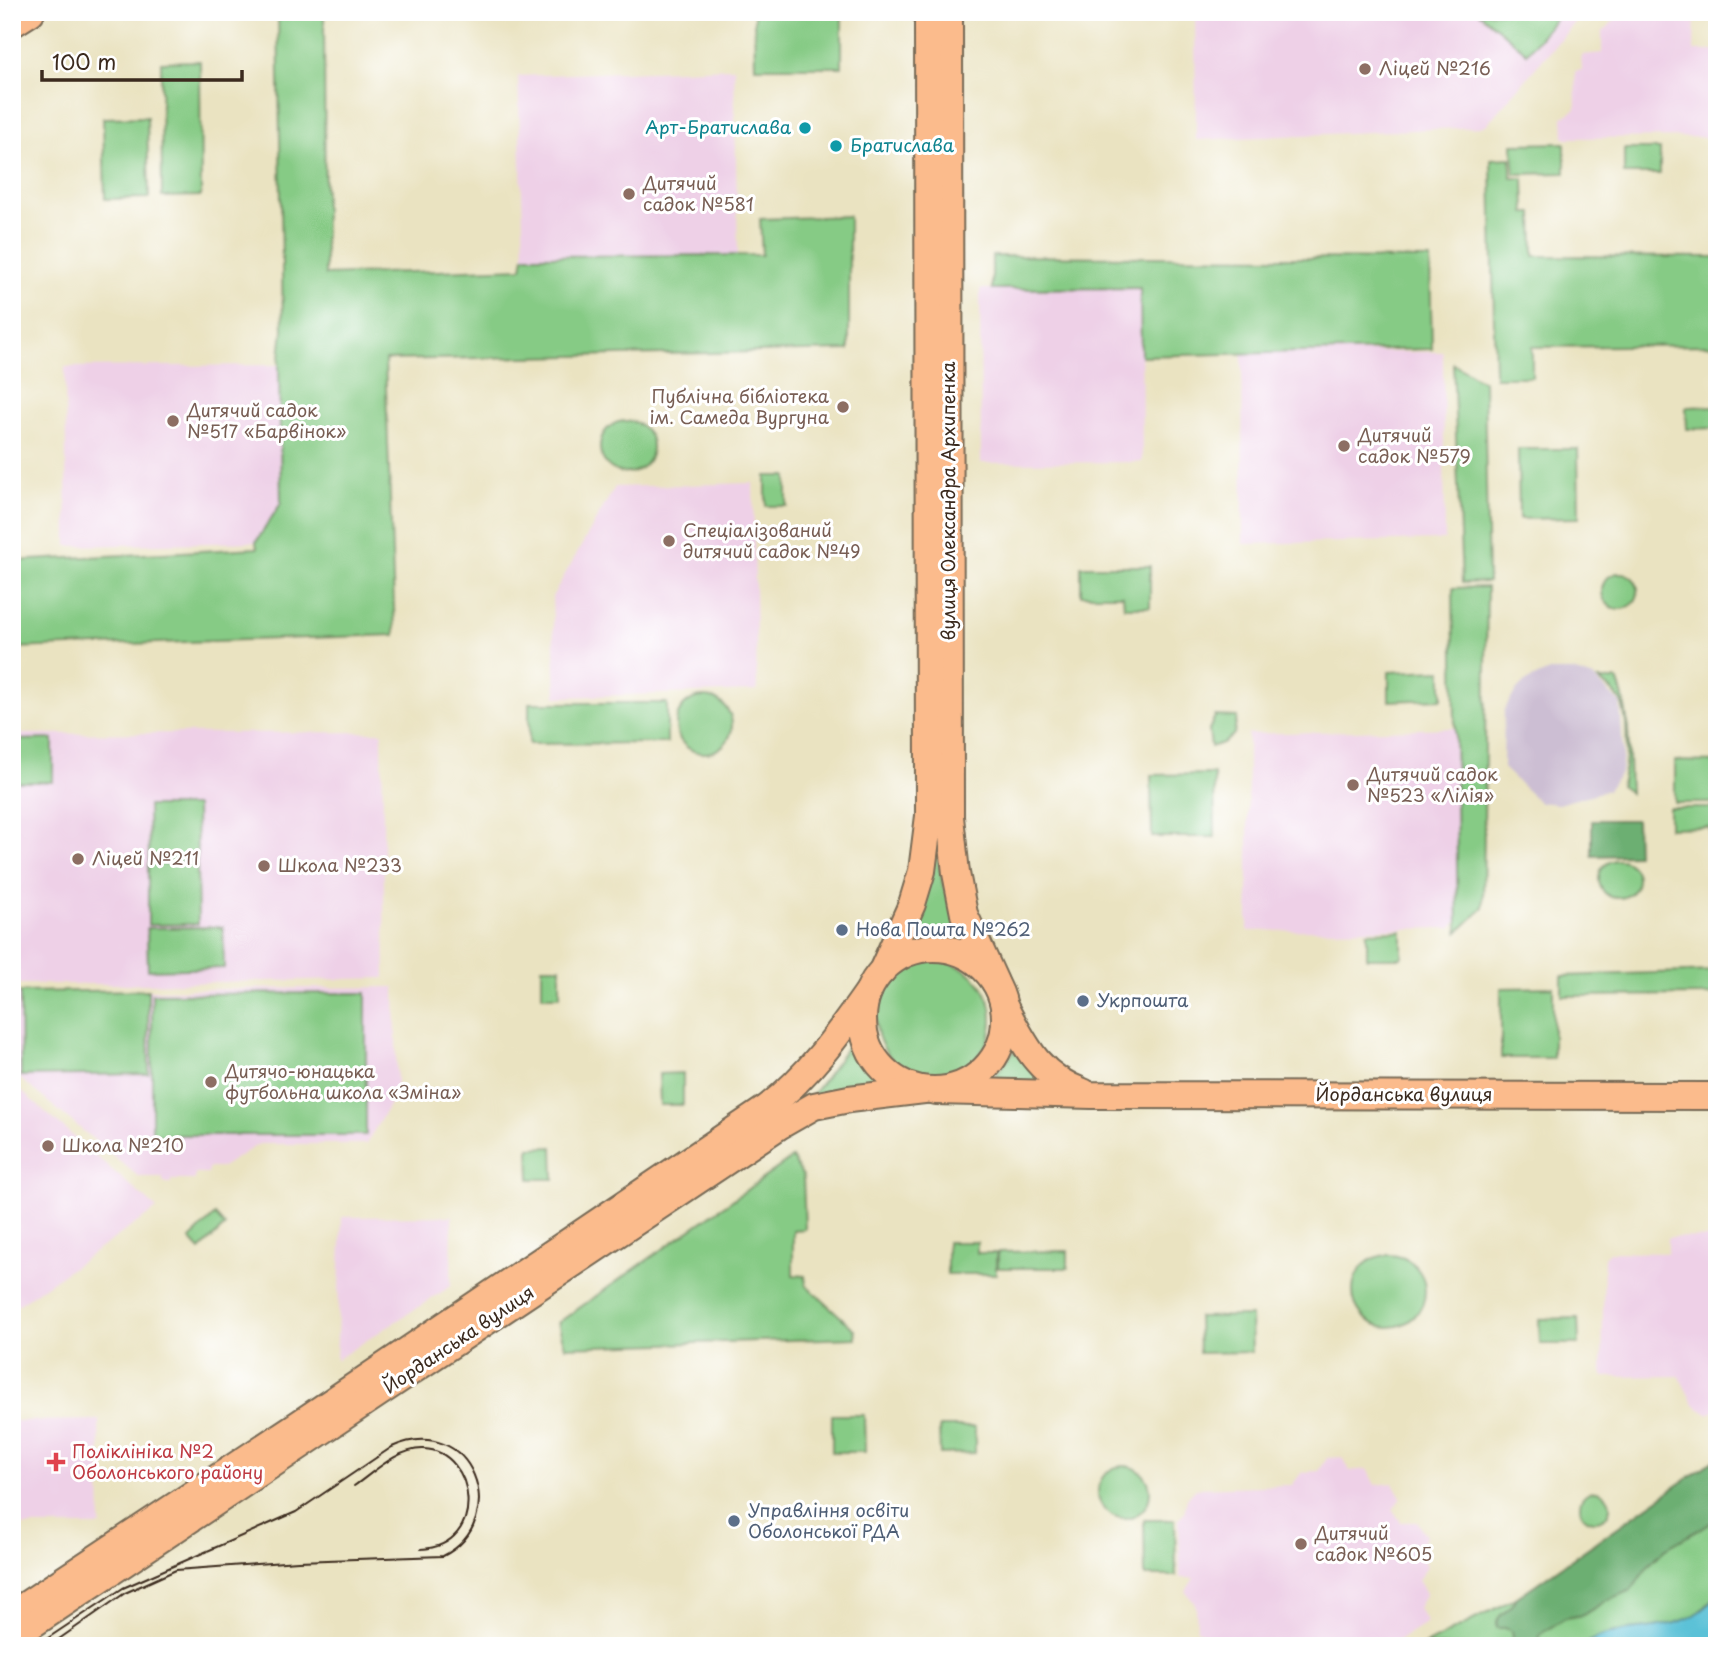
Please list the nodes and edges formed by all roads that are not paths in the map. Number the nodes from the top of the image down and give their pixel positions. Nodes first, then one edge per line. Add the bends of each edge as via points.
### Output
1 (32, 12) edge
2 (928, 12) edge
3 (949, 12) edge
4 (12, 24) edge
5 (875, 982) junction
6 (999, 994) junction
7 (930, 1090) junction
8 (1091, 1095) junction
9 (1717, 1096) edge
10 (12, 1614) edge
11 (12, 1638) edge

1 - 4 main road
2 - 5 main road, вулиця Олександра Архипенка via 929,816 922,871 912,904
3 - 6 main road, вулиця Олександра Архипенка via 950,817 964,914
5 - 6 main road via 890,964 908,953 941,949 971,959
5 - 7 main road via 863,1020 873,1055 897,1080
5 - 10 main road, Йорданська вулиця via 818,1060 767,1108
6 - 7 main road via 1005,1018 1001,1042 989,1064 960,1086
6 - 8 main road, Йорданська вулиця via 1038,1063 1062,1085
7 - 8 main road, Йорданська вулиця
7 - 11 main road, Йорданська вулиця via 814,1106 793,1118
8 - 9 main road, Йорданська вулиця

